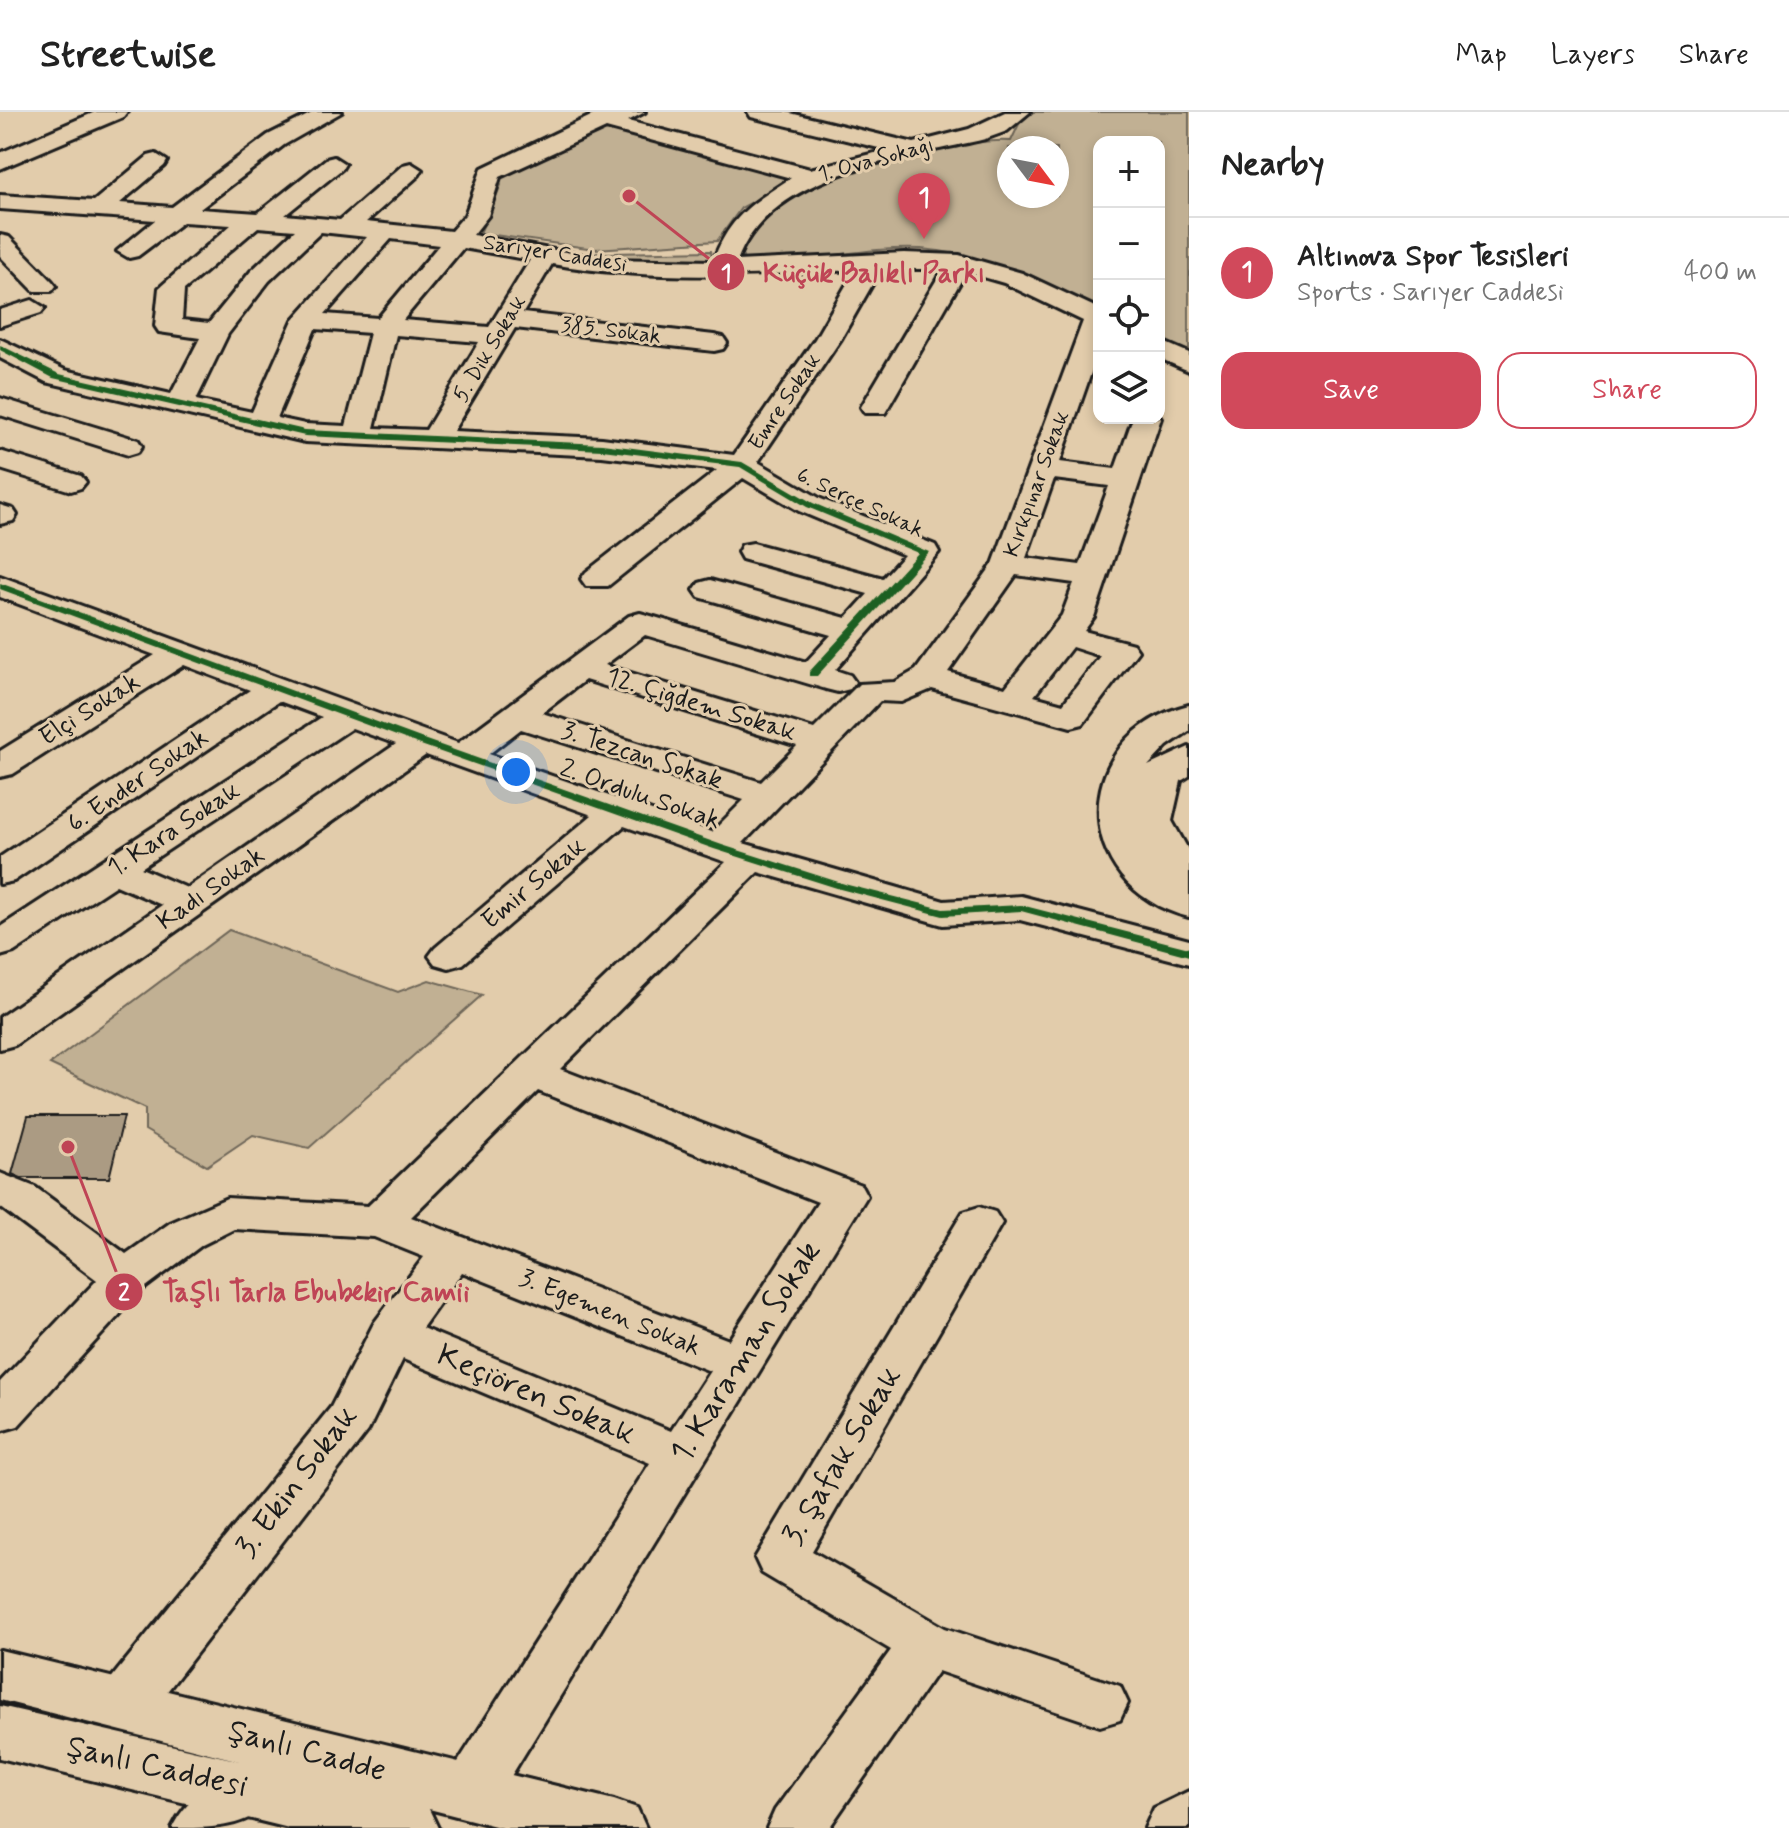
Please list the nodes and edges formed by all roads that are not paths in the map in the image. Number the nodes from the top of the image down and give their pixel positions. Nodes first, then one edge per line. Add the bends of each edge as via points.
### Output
1 (115, 112) edge
2 (331, 112) edge
3 (570, 112) edge
4 (634, 112) edge
5 (759, 112) edge
6 (1019, 112) edge
7 (604, 121) junction
8 (914, 149) junction
9 (2, 160) edge
10 (156, 161) dead end
11 (334, 164) dead end
12 (411, 170) dead end
13 (810, 176) junction
14 (0, 202) edge
15 (100, 208) junction
16 (177, 214) junction
17 (257, 220) junction
18 (315, 224) junction
19 (346, 227) junction
20 (385, 231) junction
21 (455, 239) junction
22 (0, 242) edge
23 (508, 248) junction
24 (129, 251) dead end
25 (544, 257) junction
26 (726, 258) junction
27 (872, 262) junction
28 (959, 262) junction
29 (1093, 317) edge
30 (0, 318) edge
31 (306, 320) junction
32 (385, 326) junction
33 (503, 328) junction
34 (216, 332) junction
35 (1093, 332) edge
36 (714, 343) dead end
37 (0, 347) edge
38 (104, 362) dead end
39 (56, 376) junction
40 (180, 404) junction
41 (875, 407) dead end
42 (2, 408) edge
43 (261, 423) junction
44 (1145, 424) edge
45 (358, 436) junction
46 (434, 440) junction
47 (128, 446) dead end
48 (0, 460) edge
49 (742, 465) junction
50 (1042, 469) junction
51 (1127, 479) junction
52 (71, 482) dead end
53 (753, 552) dead end
54 (1008, 565) junction
55 (1093, 576) junction
56 (597, 579) dead end
57 (0, 586) edge
58 (710, 590) dead end
59 (890, 590) junction
60 (854, 631) junction
61 (1064, 635) junction
62 (181, 653) junction
63 (580, 668) junction
64 (813, 674) junction
65 (928, 677) junction
66 (275, 688) junction
67 (871, 691) junction
68 (1013, 701) junction
69 (349, 715) junction
70 (516, 716) junction
71 (1189, 716) edge
72 (422, 742) junction
73 (821, 742) junction
74 (463, 756) junction
75 (1189, 759) edge
76 (0, 766) edge
77 (768, 796) junction
78 (619, 811) junction
79 (735, 852) junction
80 (113, 870) junction
81 (1, 873) edge
82 (1189, 876) edge
83 (191, 903) junction
84 (1189, 904) edge
85 (0, 944) edge
86 (1189, 952) edge
87 (449, 956) dead end
88 (0, 1036) edge
89 (531, 1073) junction
90 (6, 1201) edge
91 (379, 1222) junction
92 (979, 1223) dead end
93 (453, 1251) junction
94 (126, 1278) junction
95 (391, 1335) junction
96 (738, 1363) junction
97 (0, 1413) edge
98 (680, 1455) junction
99 (926, 1644) junction
100 (0, 1675) edge
101 (125, 1703) junction
102 (1100, 1703) dead end
103 (0, 1732) edge
104 (251, 1789) junction
105 (469, 1794) junction
106 (1189, 1819) edge
107 (201, 1828) edge
108 (406, 1828) edge
109 (614, 1828) edge
110 (796, 1828) edge
111 (1177, 1828) edge

1 - 9 main road
2 - 16 street via 276,140
3 - 7 street
4 - 7 street
5 - 8 street
6 - 8 street, 1. Ova Sokağı via 977,134
7 - 13 street
7 - 21 street via 490,173 476,216
8 - 13 street, 1. Ova Sokağı
10 - 15 street
11 - 17 street
12 - 19 street
13 - 26 street, 1. Ova Sokağı via 736,232
14 - 15 street, Sarıyer Caddesi
15 - 16 street, Sarıyer Caddesi
16 - 17 street, Sarıyer Caddesi
16 - 24 street
17 - 18 street, Sarıyer Caddesi
17 - 34 street via 172,288 168,326
18 - 19 street, Sarıyer Caddesi
18 - 34 street via 260,276
19 - 20 street, Sarıyer Caddesi
20 - 21 street, Sarıyer Caddesi
20 - 31 street
21 - 23 street, Sarıyer Caddesi
21 - 32 street
22 - 30 street via 38,297
23 - 25 street, Sarıyer Caddesi
23 - 26 street
25 - 26 street, Sarıyer Caddesi via 604,266
25 - 33 street, 5. Dik Sokak
26 - 27 street, Sarıyer Caddesi
27 - 28 street, Sarıyer Caddesi
27 - 49 street, Emre Sokak via 828,339
28 - 29 street, Sarıyer Caddesi via 1013,278
28 - 41 street
31 - 32 street, 385. Sokak
31 - 43 street
32 - 33 street, 385. Sokak
32 - 45 street
33 - 36 street, 385. Sokak
33 - 46 street, 5. Dik Sokak
34 - 40 street
35 - 50 street, Kırkpınar Sokak
37 - 39 street, 6. Serçe Sokak
38 - 39 street
39 - 40 street, 6. Serçe Sokak
39 - 42 street
40 - 43 street, 6. Serçe Sokak
42 - 47 street
43 - 45 street, 6. Serçe Sokak via 305,433
44 - 51 street
45 - 46 street, 6. Serçe Sokak
46 - 49 street, 6. Serçe Sokak via 602,447
48 - 52 street
49 - 56 street, Emre Sokak
49 - 59 street, 6. Serçe Sokak via 810,505 924,552
50 - 51 street
50 - 54 street, Kırkpınar Sokak
51 - 55 street
53 - 59 street
54 - 55 street
54 - 65 street, Kırkpınar Sokak
55 - 61 street via 1078,617
57 - 62 street, 2. Ordulu Sokak
58 - 60 street
59 - 60 street, 6. Serçe Sokak
60 - 64 street, 6. Serçe Sokak
61 - 68 street
61 - 68 street via 1121,651 1071,717
62 - 66 street, 2. Ordulu Sokak
62 - 76 street, Elçi Sokak
63 - 64 street via 640,623
63 - 70 street
63 - 73 street, 12. Çiğdem Sokak
64 - 67 street
65 - 67 street via 901,692
65 - 68 street
66 - 69 street, 2. Ordulu Sokak
66 - 81 street, 6. Ender Sokak
67 - 73 street
69 - 72 street, 2. Ordulu Sokak
69 - 80 street, 1. Kara Sokak
70 - 74 street
70 - 77 street, 3. Tezcan Sokak
71 - 84 main road via 1153,734 1126,766 1115,809 1125,849 1149,877
72 - 74 street, 2. Ordulu Sokak
72 - 83 street, Kadı Sokak
73 - 77 street
74 - 78 street, 2. Ordulu Sokak
75 - 82 main road via 1162,775 1152,821 1179,870
77 - 79 street
78 - 79 street, 2. Ordulu Sokak
78 - 87 street, Emir Sokak
79 - 86 street, 2. Ordulu Sokak via 943,913 1021,908
79 - 89 street
80 - 83 street
80 - 85 street, 1. Kara Sokak
83 - 88 street, Kadı Sokak
89 - 91 street
89 - 96 street, 1. Karaman Sokak via 845,1196
90 - 94 street
91 - 93 street, 3. Egemen Sokak
91 - 94 street, 3. Egemen Sokak via 227,1213 186,1234
92 - 99 street, 3. Şafak Sokak via 781,1558
93 - 95 street, 3. Ekin Sokak
93 - 96 street, 3. Egemen Sokak
94 - 97 street, 3. Egemen Sokak
95 - 98 street, Keçiören Sokak
95 - 101 street, 3. Ekin Sokak via 350,1418
96 - 98 street, 1. Karaman Sokak
98 - 105 street, 1. Karaman Sokak
99 - 102 street
99 - 110 street
100 - 101 main road, Şanlı Cadde
101 - 105 main road, Şanlı Cadde
103 - 104 main road, Şanlı Caddesi
104 - 107 street
104 - 108 main road, Şanlı Caddesi
105 - 109 main road, Şanlı Cadde
106 - 111 main road

